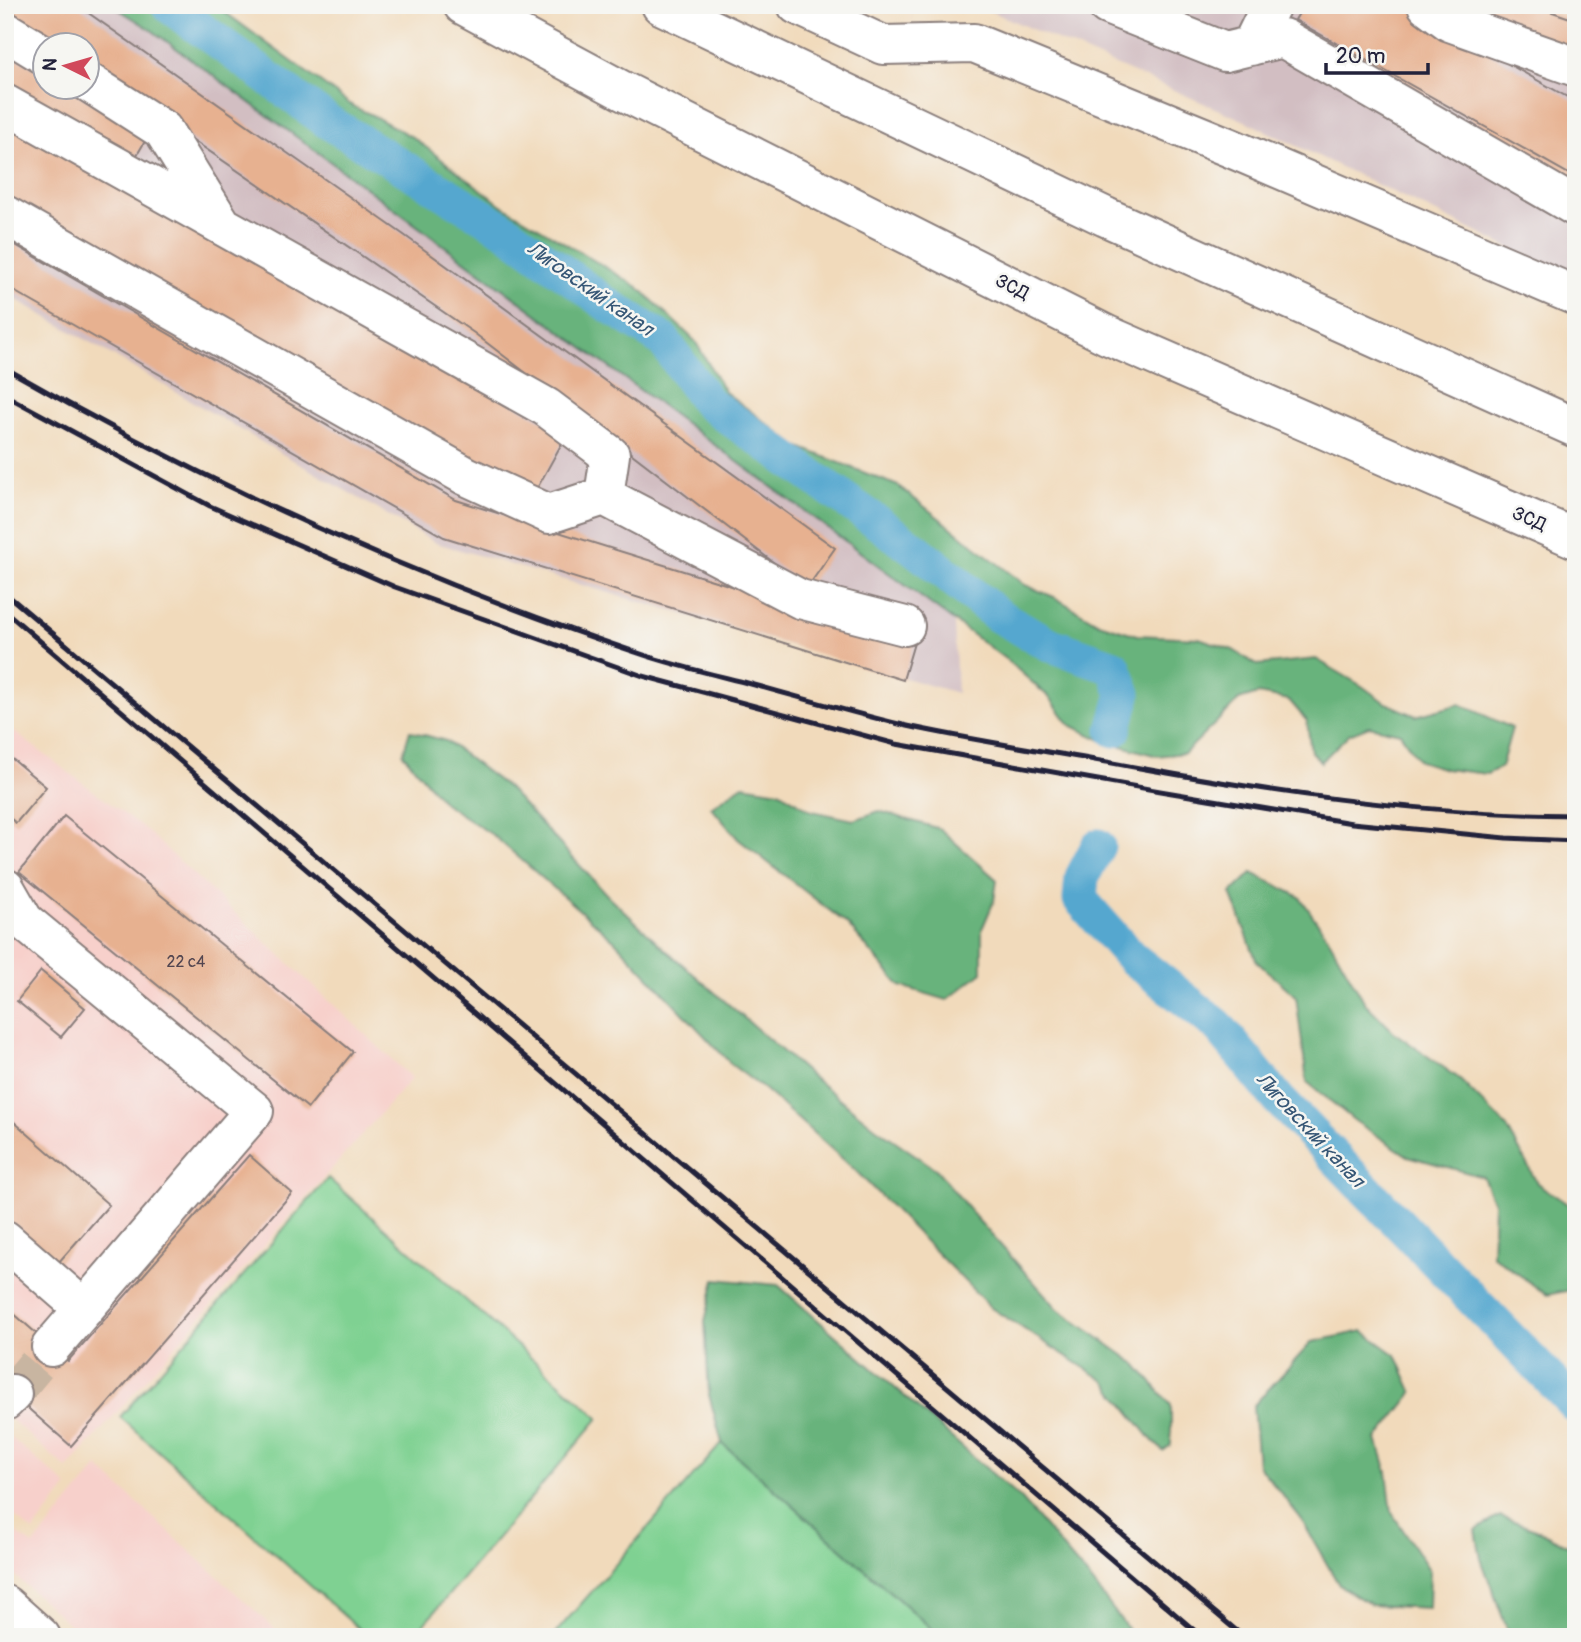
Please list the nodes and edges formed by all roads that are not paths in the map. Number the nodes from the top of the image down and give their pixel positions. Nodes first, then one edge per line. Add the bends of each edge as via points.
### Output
1 (463, 5) edge
2 (661, 5) edge
3 (797, 5) edge
4 (1107, 5) edge
5 (1271, 5) edge
6 (1427, 5) edge
7 (5, 31) edge
8 (1251, 46) junction
9 (32, 47) edge
10 (1576, 67) edge
11 (102, 91) edge
12 (5, 104) edge
13 (1576, 207) edge
14 (5, 215) edge
15 (223, 228) junction
16 (1576, 296) edge
17 (1576, 428) edge
18 (604, 496) junction
19 (1576, 539) edge
20 (905, 626) dead end
21 (11, 917) edge
22 (5, 1240) edge
23 (84, 1309) junction
24 (51, 1347) tunnel mouth
25 (5, 1605) edge
26 (41, 1637) edge

1 - 19 main road, ЗСД via 623,91 1107,335
2 - 17 main road via 1106,217
3 - 16 main road via 883,45 974,43
4 - 8 main road via 1225,52
5 - 8 main road
6 - 10 main road via 1450,22
7 - 9 main road
8 - 13 main road via 1283,38
11 - 15 main road via 163,130
12 - 15 main road
14 - 18 main road via 478,481 549,514
15 - 18 main road via 546,407 610,455
18 - 20 main road via 800,599
21 - 23 main road via 254,1111
22 - 23 main road
23 - 24 main road
25 - 26 main road

